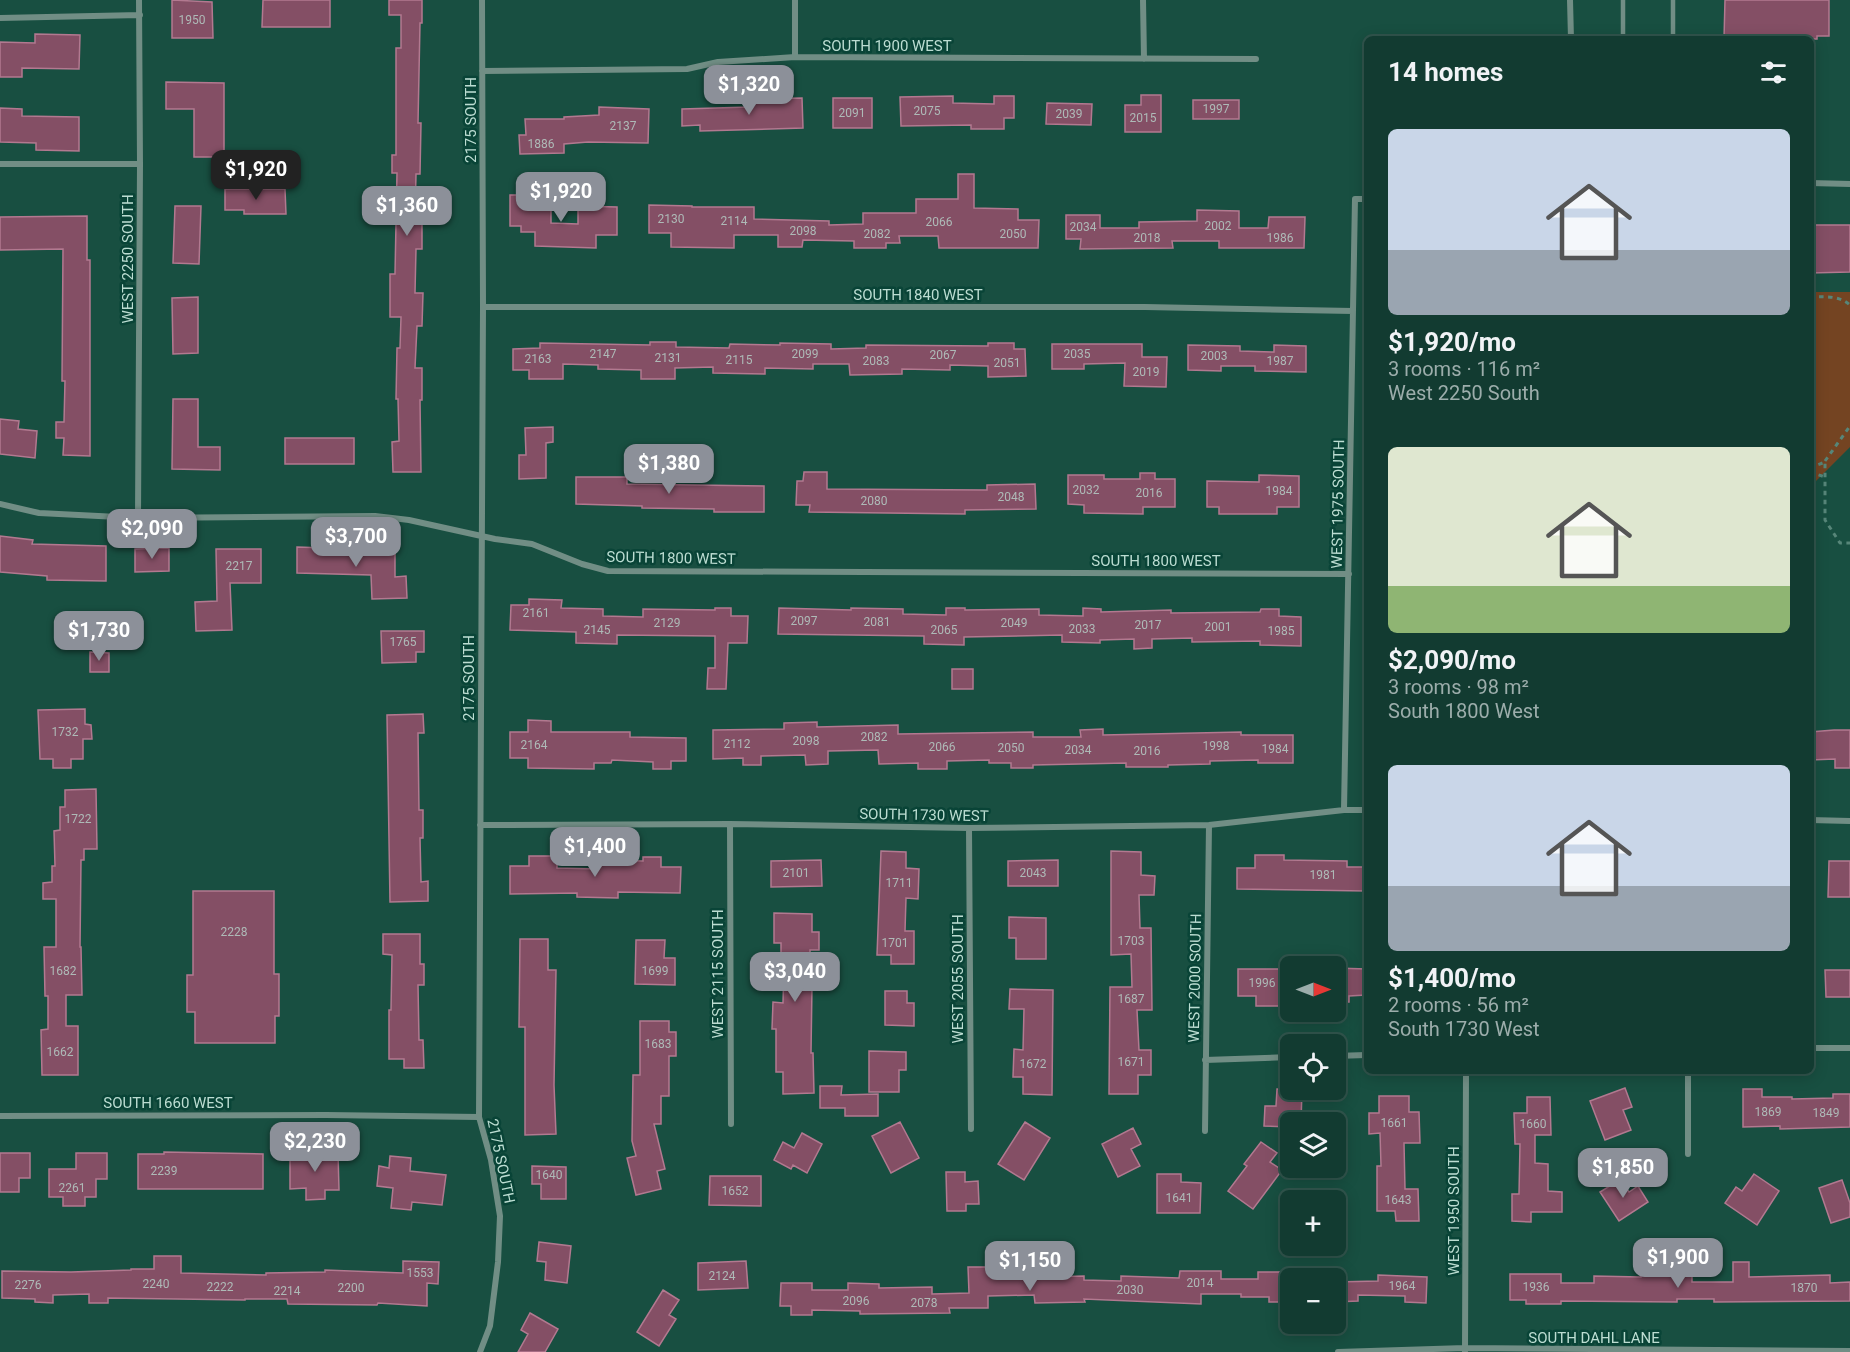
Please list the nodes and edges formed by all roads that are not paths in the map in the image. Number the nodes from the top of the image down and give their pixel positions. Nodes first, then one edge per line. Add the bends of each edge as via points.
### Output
1 (139, 0) edge
2 (482, 0) edge
3 (795, 0) edge
4 (1143, 0) edge
5 (1570, 0) edge
6 (1623, 0) edge
7 (1673, 0) edge
8 (140, 15) junction
9 (0, 18) edge
10 (1571, 36) edge
11 (1623, 36) edge
12 (1673, 36) edge
13 (795, 57) junction
14 (1144, 59) junction
15 (1256, 59) dead end
16 (482, 70) junction
17 (0, 164) edge
18 (140, 164) junction
19 (1814, 183) edge
20 (1850, 184) edge
21 (1364, 199) edge
22 (483, 307) junction
23 (1353, 311) junction
24 (0, 504) edge
25 (138, 518) junction
26 (481, 536) junction
27 (1349, 574) junction
28 (1344, 810) junction
29 (1364, 810) edge
30 (1814, 820) edge
31 (1850, 821) edge
32 (480, 825) junction
33 (730, 825) junction
34 (1209, 825) junction
35 (969, 828) junction
36 (1814, 1048) edge
37 (1850, 1048) edge
38 (1364, 1055) edge
39 (1346, 1056) edge
40 (1280, 1057) edge
41 (1205, 1060) junction
42 (1466, 1074) edge
43 (1688, 1074) edge
44 (0, 1116) edge
45 (479, 1117) junction
46 (731, 1124) dead end
47 (971, 1129) dead end
48 (1205, 1131) dead end
49 (1688, 1154) dead end
50 (1465, 1350) edge
51 (1850, 1351) edge
52 (480, 1352) edge
53 (1338, 1352) edge

1 - 8 street, WEST 2250 SOUTH
2 - 16 street, 2175 SOUTH
3 - 13 street
4 - 14 street
5 - 10 street
6 - 11 lane
7 - 12 lane
8 - 9 street
8 - 18 street, WEST 2250 SOUTH
13 - 14 street, SOUTH 1900 WEST
13 - 16 street, SOUTH 1900 WEST via 718,62 687,69
14 - 15 street, SOUTH 1900 WEST
16 - 22 street, 2175 SOUTH
17 - 18 street
18 - 25 street, WEST 2250 SOUTH
19 - 20 street
21 - 23 street, WEST 1975 SOUTH via 1355,200
22 - 23 street, SOUTH 1840 WEST via 1145,307
22 - 26 street, 2175 SOUTH
23 - 27 street, WEST 1975 SOUTH
24 - 25 street, SOUTH 1800 WEST via 39,513
25 - 26 street, SOUTH 1800 WEST via 375,516 409,519
26 - 27 street, SOUTH 1800 WEST via 532,544 608,571
26 - 32 street, 2175 SOUTH
27 - 28 street, WEST 1975 SOUTH
28 - 29 street, SOUTH 1730 WEST
28 - 34 street, SOUTH 1730 WEST
30 - 31 street
32 - 33 street, SOUTH 1730 WEST
32 - 45 street, 2175 SOUTH
33 - 35 street, SOUTH 1730 WEST
33 - 46 street, WEST 2115 SOUTH
34 - 35 street, SOUTH 1730 WEST
34 - 41 street, WEST 2000 SOUTH
35 - 47 street, WEST 2055 SOUTH
36 - 37 street
38 - 39 street
40 - 41 street
41 - 48 street, WEST 2000 SOUTH
42 - 50 street, WEST 1950 SOUTH
43 - 49 street
44 - 45 street, SOUTH 1660 WEST
45 - 52 street, 2175 SOUTH via 500,1216 490,1326
50 - 51 street, SOUTH DAHL LANE
50 - 53 street, SOUTH DAHL LANE

